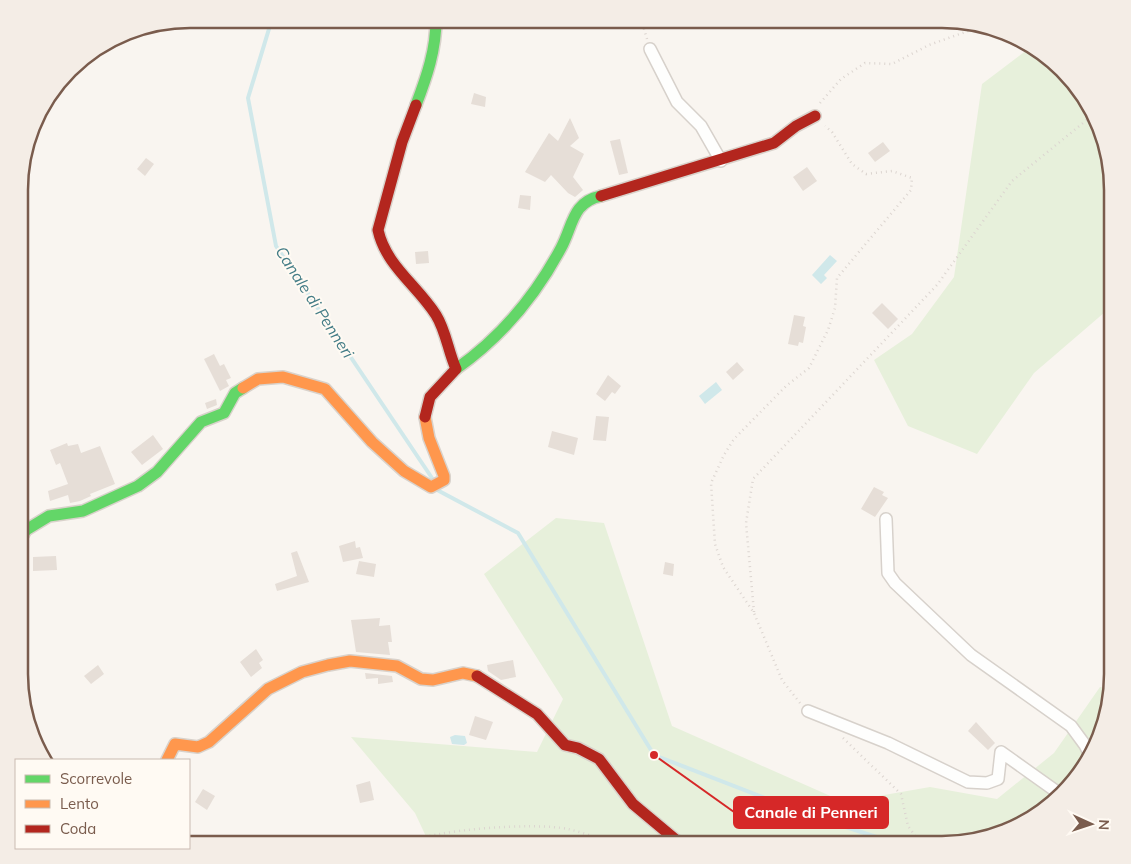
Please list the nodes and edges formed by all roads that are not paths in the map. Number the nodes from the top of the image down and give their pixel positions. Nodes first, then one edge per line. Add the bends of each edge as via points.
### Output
1 (436, 28) edge
2 (650, 49) road end
3 (814, 116) road end
4 (721, 161) junction
5 (456, 369) junction
6 (886, 519) dead end
7 (28, 530) edge
8 (808, 711) road end
9 (1086, 748) edge
10 (168, 759) edge
11 (1054, 790) edge
12 (671, 836) edge

1 - 5 street via 430,68 402,142 378,230 379,244 435,312
2 - 4 street via 677,102 702,126
3 - 4 street via 774,143
4 - 5 street via 586,200 577,208 560,250 519,312 496,338
5 - 7 street via 432,391 426,404 428,438 445,471 444,480 431,487 404,472 372,442 326,389 283,377 258,380 235,393 224,412 201,422 157,472 138,486 84,511 49,516
6 - 9 street via 888,573 895,583 971,655 1071,726
8 - 11 street via 888,743 968,782 986,783 998,779 1001,752
10 - 12 street via 175,744 198,747 210,742 268,689 319,667 350,661 397,666 421,679 434,680 463,673 473,674 537,714 565,745 578,748 599,760 633,804

